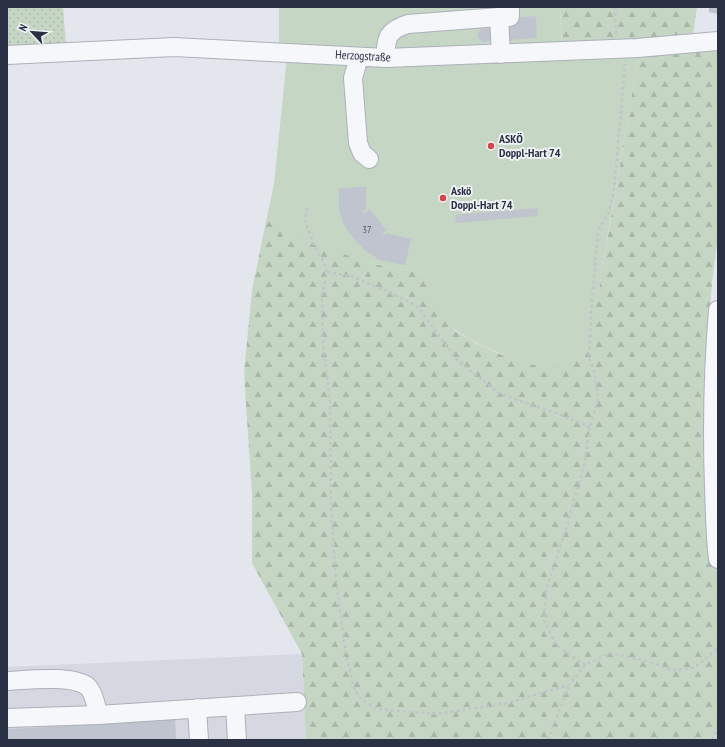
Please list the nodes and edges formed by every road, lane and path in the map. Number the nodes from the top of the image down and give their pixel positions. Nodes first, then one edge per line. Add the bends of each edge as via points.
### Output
1 (615, 7) edge
2 (504, 12) edge
3 (718, 41) edge
4 (622, 48) junction
5 (500, 54) junction
6 (7, 55) edge
7 (359, 57) junction
8 (386, 58) junction
9 (370, 159) dead end
10 (307, 208) dead end
11 (327, 272) junction
12 (718, 310) edge
13 (590, 427) junction
14 (718, 559) edge
15 (718, 648) edge
16 (585, 665) junction
17 (7, 681) edge
18 (569, 685) junction
19 (297, 702) dead end
20 (235, 706) junction
21 (197, 708) junction
22 (98, 715) junction
23 (7, 718) edge
24 (718, 727) edge
25 (199, 740) edge
26 (237, 740) edge
27 (548, 740) edge
28 (712, 740) edge

1 - 4 path
2 - 5 street
2 - 8 street via 408,24 397,28 386,40
3 - 4 street, Herzogstraße
4 - 5 street, Herzogstraße
4 - 13 path via 614,192 609,211 598,232 589,357 595,374 598,399
5 - 8 street, Herzogstraße
6 - 7 street, Herzogstraße via 174,47
7 - 8 street, Herzogstraße
7 - 9 street via 353,78 358,143 362,153
10 - 11 path via 305,222
11 - 13 path via 351,276 417,306 458,361 499,392
11 - 18 path via 322,296 330,401 331,507 336,574 346,654 354,688 359,697 376,708 437,714 507,703
12 - 14 street via 714,356 714,467
13 - 16 path via 585,461 546,590 544,620 556,645
15 - 16 path via 694,668 672,670 610,653
16 - 18 path
17 - 22 street via 75,681 88,687 97,706
18 - 27 path
19 - 20 street
20 - 21 street
20 - 26 street
21 - 22 street
21 - 25 street
22 - 23 street
24 - 28 path

